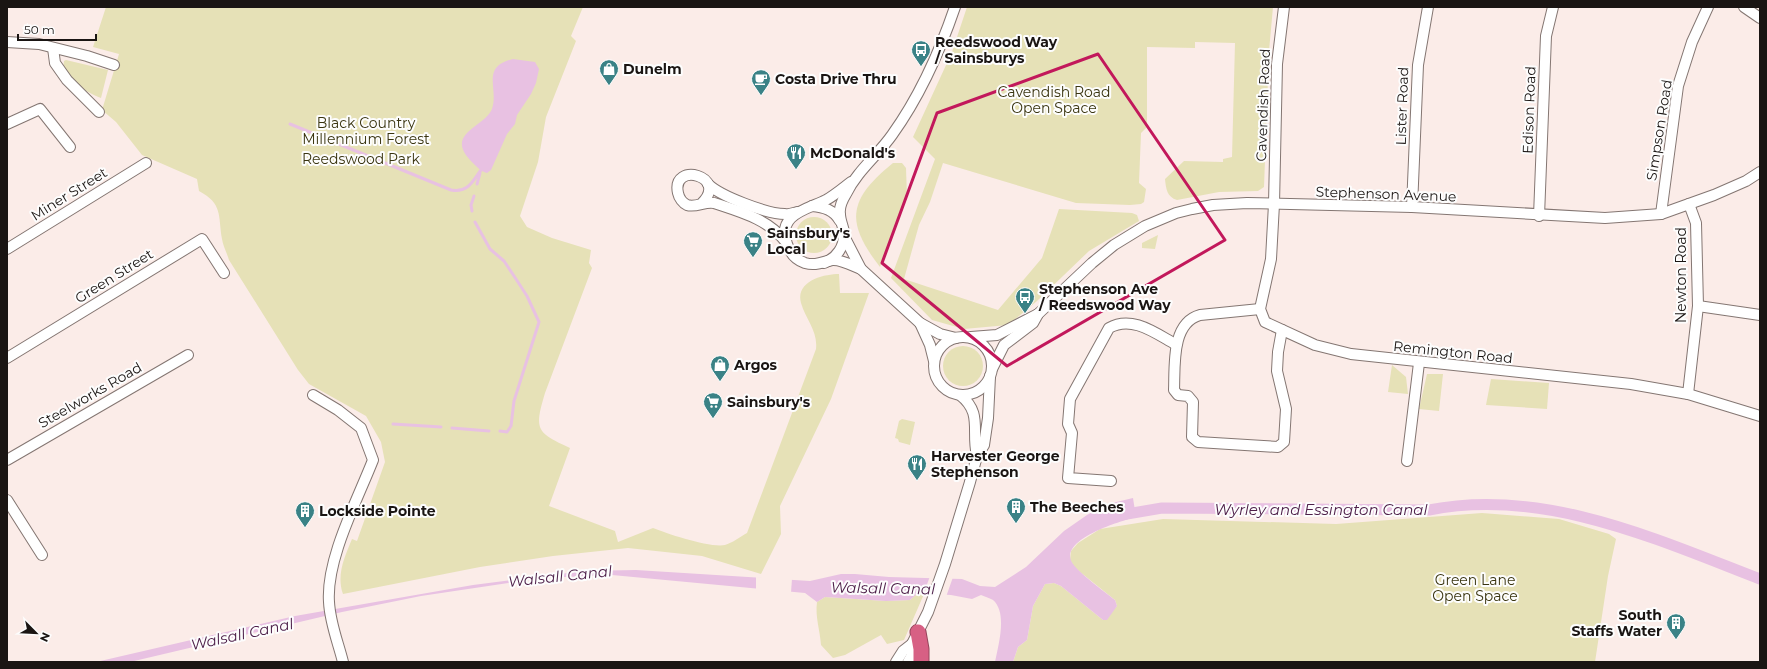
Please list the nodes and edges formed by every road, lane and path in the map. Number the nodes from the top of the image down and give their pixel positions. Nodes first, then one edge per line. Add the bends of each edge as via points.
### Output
1 (955, 7) edge
2 (1284, 7) edge
3 (1428, 7) edge
4 (1553, 7) edge
5 (1708, 7) edge
6 (1744, 7) edge
7 (1760, 18) edge
8 (7, 42) edge
9 (53, 48) junction
10 (114, 65) dead end
11 (99, 112) dead end
12 (7, 124) edge
13 (70, 147) dead end
14 (146, 163) dead end
15 (1760, 172) edge
16 (853, 181) junction
17 (708, 184) junction
18 (702, 203) junction
19 (1274, 204) junction
20 (1690, 204) junction
21 (812, 206) junction
22 (1412, 207) junction
23 (797, 212) junction
24 (1661, 214) junction
25 (1539, 216) junction
26 (842, 224) junction
27 (844, 236) junction
28 (786, 242) junction
29 (7, 249) edge
30 (824, 263) junction
31 (224, 273) dead end
32 (865, 273) junction
33 (1698, 306) junction
34 (1260, 309) junction
35 (1038, 314) junction
36 (1760, 315) edge
37 (920, 323) junction
38 (1282, 330) junction
39 (960, 337) junction
40 (1175, 344) junction
41 (188, 355) dead end
42 (7, 358) edge
43 (934, 361) junction
44 (1419, 363) junction
45 (991, 372) junction
46 (1688, 394) junction
47 (313, 395) dead end
48 (960, 395) junction
49 (1760, 416) edge
50 (976, 456) junction
51 (7, 460) edge
52 (1407, 460) dead end
53 (1111, 480) dead end
54 (7, 500) edge
55 (42, 555) dead end
56 (915, 638) junction
57 (343, 662) edge
58 (896, 662) edge
59 (908, 662) edge
60 (921, 662) edge

1 - 16 street via 931,68 910,106 892,135
2 - 19 street, Cavendish Road via 1277,64
3 - 22 street, Lister Road via 1418,65
4 - 25 street, Edison Road via 1546,36
5 - 24 street, Simpson Road via 1692,42 1678,86
6 - 7 street
8 - 9 street via 39,44
9 - 10 street
9 - 11 street via 55,63 67,80
12 - 13 street via 40,109
14 - 29 street, Miner Street
15 - 20 street, Stephenson Avenue via 1733,187
16 - 21 street
16 - 26 street via 841,206
17 - 18 street via 708,194
17 - 18 street via 701,176 691,174 682,179 677,188 679,198 683,202 692,206
17 - 23 street via 723,195 771,212
18 - 28 street via 714,203 760,220 778,232
19 - 22 street, Stephenson Avenue
19 - 34 street via 1271,259
19 - 35 street, Stephenson Avenue via 1213,205 1176,213 1145,226 1102,254
20 - 24 street, Stephenson Avenue
20 - 33 street, Newton Road via 1696,223
21 - 23 street
21 - 26 street via 831,211
22 - 25 street, Stephenson Avenue
23 - 28 street via 788,223 785,232
24 - 25 street, Stephenson Avenue via 1605,218
26 - 27 street
27 - 30 street via 835,256
27 - 32 street
28 - 30 street via 796,258 804,263
30 - 32 street via 834,260
31 - 42 street, Green Street via 202,239
32 - 37 street
33 - 36 street
33 - 46 street, Newton Road
34 - 38 street, Remington Road via 1265,322
34 - 40 street via 1193,317 1186,323
35 - 39 street, Stephenson Avenue via 997,335
35 - 45 street, Stephenson Avenue via 1033,323 1004,345
37 - 39 street via 940,334
37 - 43 street
38 - 40 street via 1277,371 1286,417 1284,442 1278,447 1198,442 1192,437 1193,402 1188,396 1178,395 1174,390
38 - 44 street, Remington Road via 1315,344 1351,354
39 - 43 street via 943,344
39 - 45 street via 981,343 991,359
40 - 53 street via 1137,324 1118,323 1109,328 1070,399 1068,424 1072,433 1068,478
41 - 51 street, Steelworks Road
43 - 48 street via 936,380 950,393
44 - 46 street, Remington Road via 1630,384
44 - 52 street
45 - 48 street via 978,391
45 - 50 street, Stephenson Avenue via 987,434 984,445
46 - 49 street, Remington Road
47 - 57 street via 360,428 373,460 333,564 329,584 332,623
48 - 50 street, Stephenson Avenue via 967,401 974,414
50 - 56 street, Stephenson Avenue via 945,564 930,607
54 - 55 street
56 - 58 street, Stephenson Avenue
56 - 59 street, Stephenson Avenue
56 - 60 highway via 921,649

